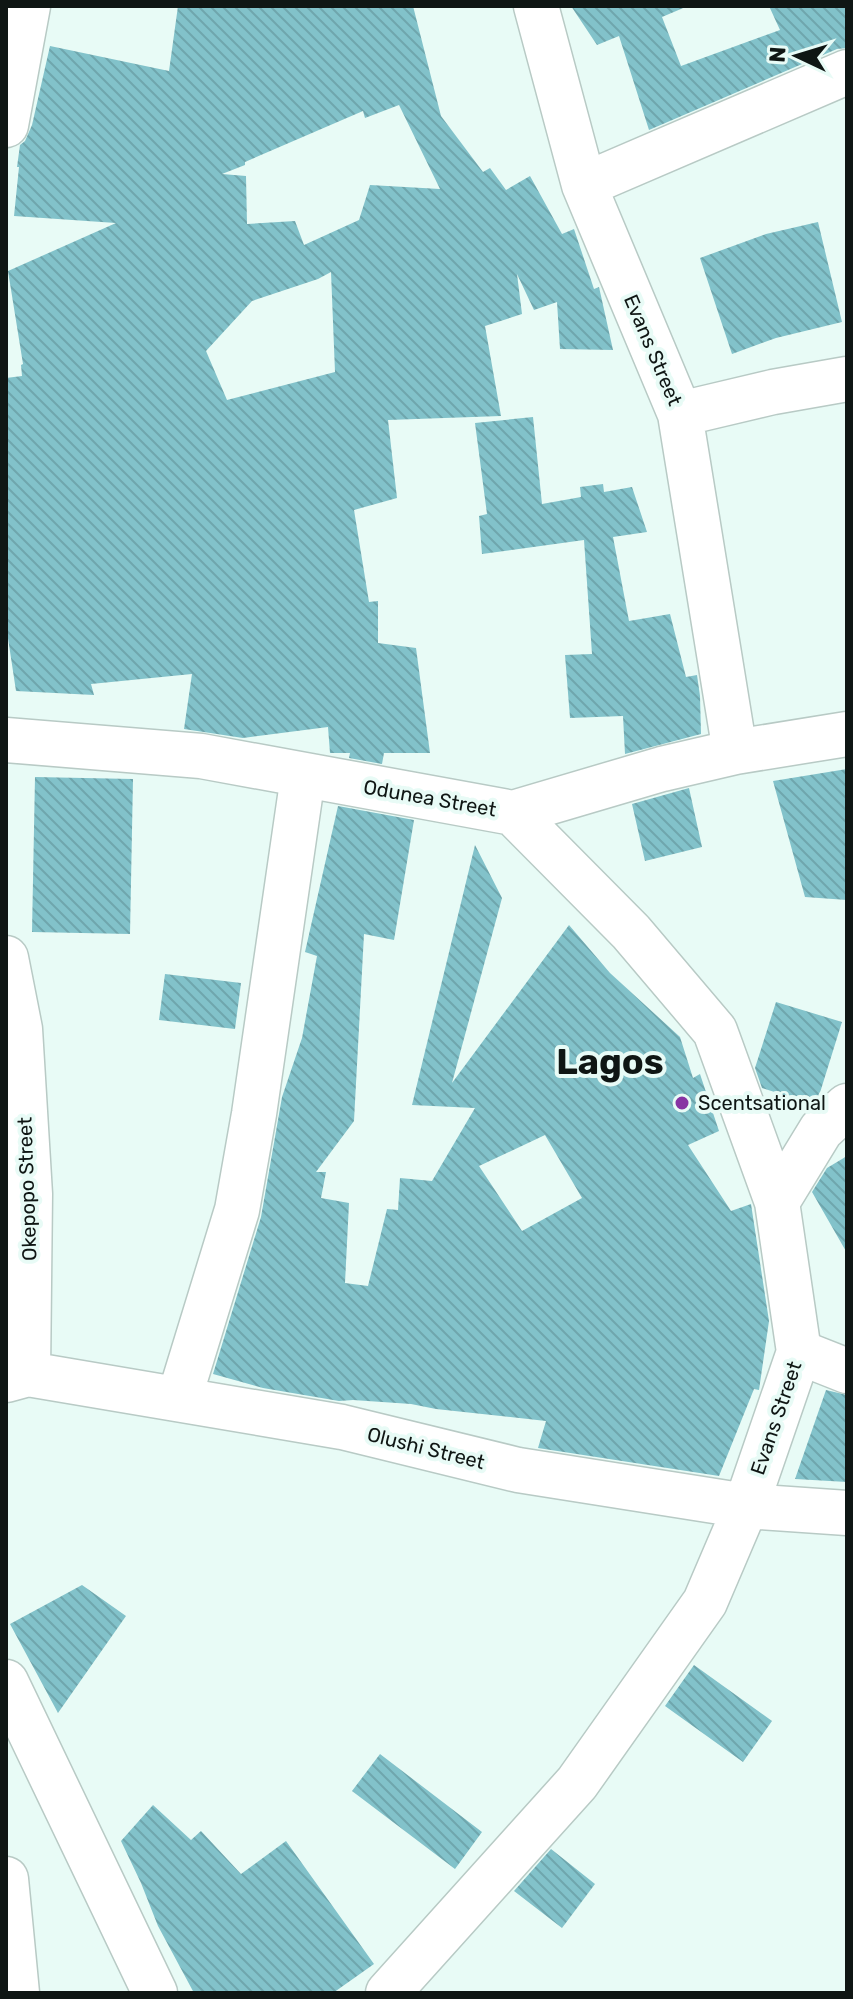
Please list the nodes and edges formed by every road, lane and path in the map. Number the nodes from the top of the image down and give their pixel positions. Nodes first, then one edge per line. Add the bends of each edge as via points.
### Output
1 (28, 6) edge
2 (536, 6) edge
3 (847, 72) edge
4 (6, 125) edge
5 (584, 185) junction
6 (847, 379) edge
7 (680, 414) junction
8 (847, 734) edge
9 (6, 740) edge
10 (735, 752) junction
11 (303, 776) junction
12 (513, 813) junction
13 (6, 958) edge
14 (847, 1106) edge
15 (777, 1202) junction
16 (799, 1352) junction
17 (847, 1371) edge
18 (17, 1377) edge
19 (179, 1399) junction
20 (746, 1506) junction
21 (847, 1513) edge
22 (6, 1682) edge
23 (6, 1879) edge
24 (17, 1993) edge
25 (155, 1993) edge
26 (388, 1993) edge

1 - 4 street
2 - 5 street, Evans Street
3 - 5 street
5 - 7 street, Evans Street
6 - 7 street
7 - 10 street, Evans Street
8 - 10 street, Odunea Street
9 - 11 street, Odunea Street via 201,756
10 - 12 street, Odunea Street
11 - 12 street, Odunea Street
11 - 19 street via 237,1210
12 - 15 street, Evans Street via 631,932 715,1031
13 - 18 street, Okepopo Street via 20,1029 30,1194
14 - 15 street via 821,1130
15 - 16 street, Evans Street
16 - 17 street
16 - 20 street, Evans Street
18 - 19 street, Olushi Street
19 - 20 street, Olushi Street via 342,1427 518,1470
20 - 21 street, Olushi Street
20 - 26 street, Evans Street via 705,1602 577,1783
22 - 25 street
23 - 24 street

